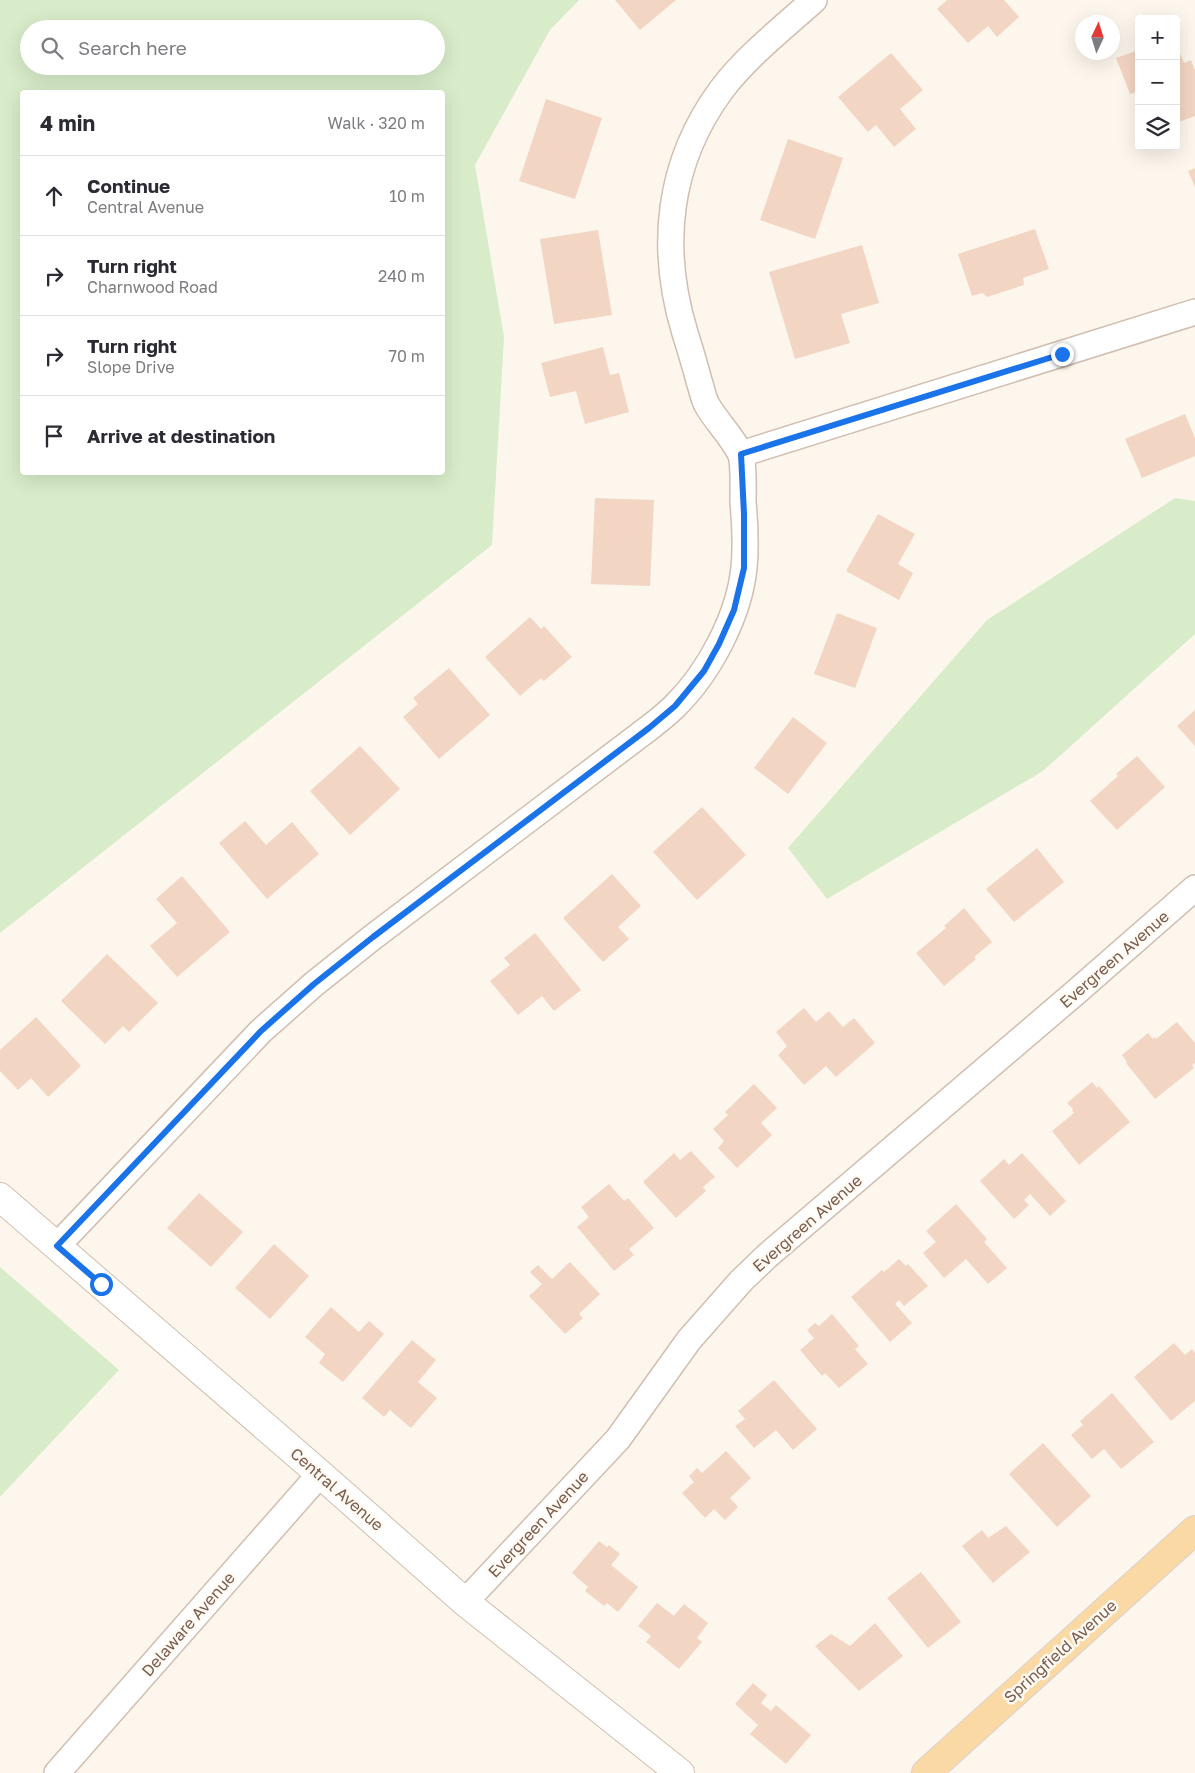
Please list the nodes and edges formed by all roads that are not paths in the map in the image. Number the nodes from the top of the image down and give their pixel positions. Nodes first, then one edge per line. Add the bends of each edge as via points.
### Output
1 (814, 0) edge
2 (1195, 312) edge
3 (741, 454) junction
4 (1195, 888) edge
5 (0, 1197) edge
6 (57, 1246) junction
7 (320, 1474) junction
8 (1195, 1530) edge
9 (465, 1602) junction
10 (57, 1773) edge
11 (680, 1773) edge
12 (926, 1773) edge

1 - 3 street via 740,68 707,111 684,160 672,212 671,266 681,318 706,403
2 - 3 street
3 - 6 street via 744,568 734,610 704,671 675,706 314,984 261,1031
4 - 9 street, Evergreen Avenue via 741,1281 689,1340 618,1440
5 - 6 street, Central Avenue
6 - 7 street, Central Avenue
7 - 9 street, Central Avenue
7 - 10 street, Delaware Avenue
8 - 12 main road, Springfield Avenue
9 - 11 street, Central Avenue

